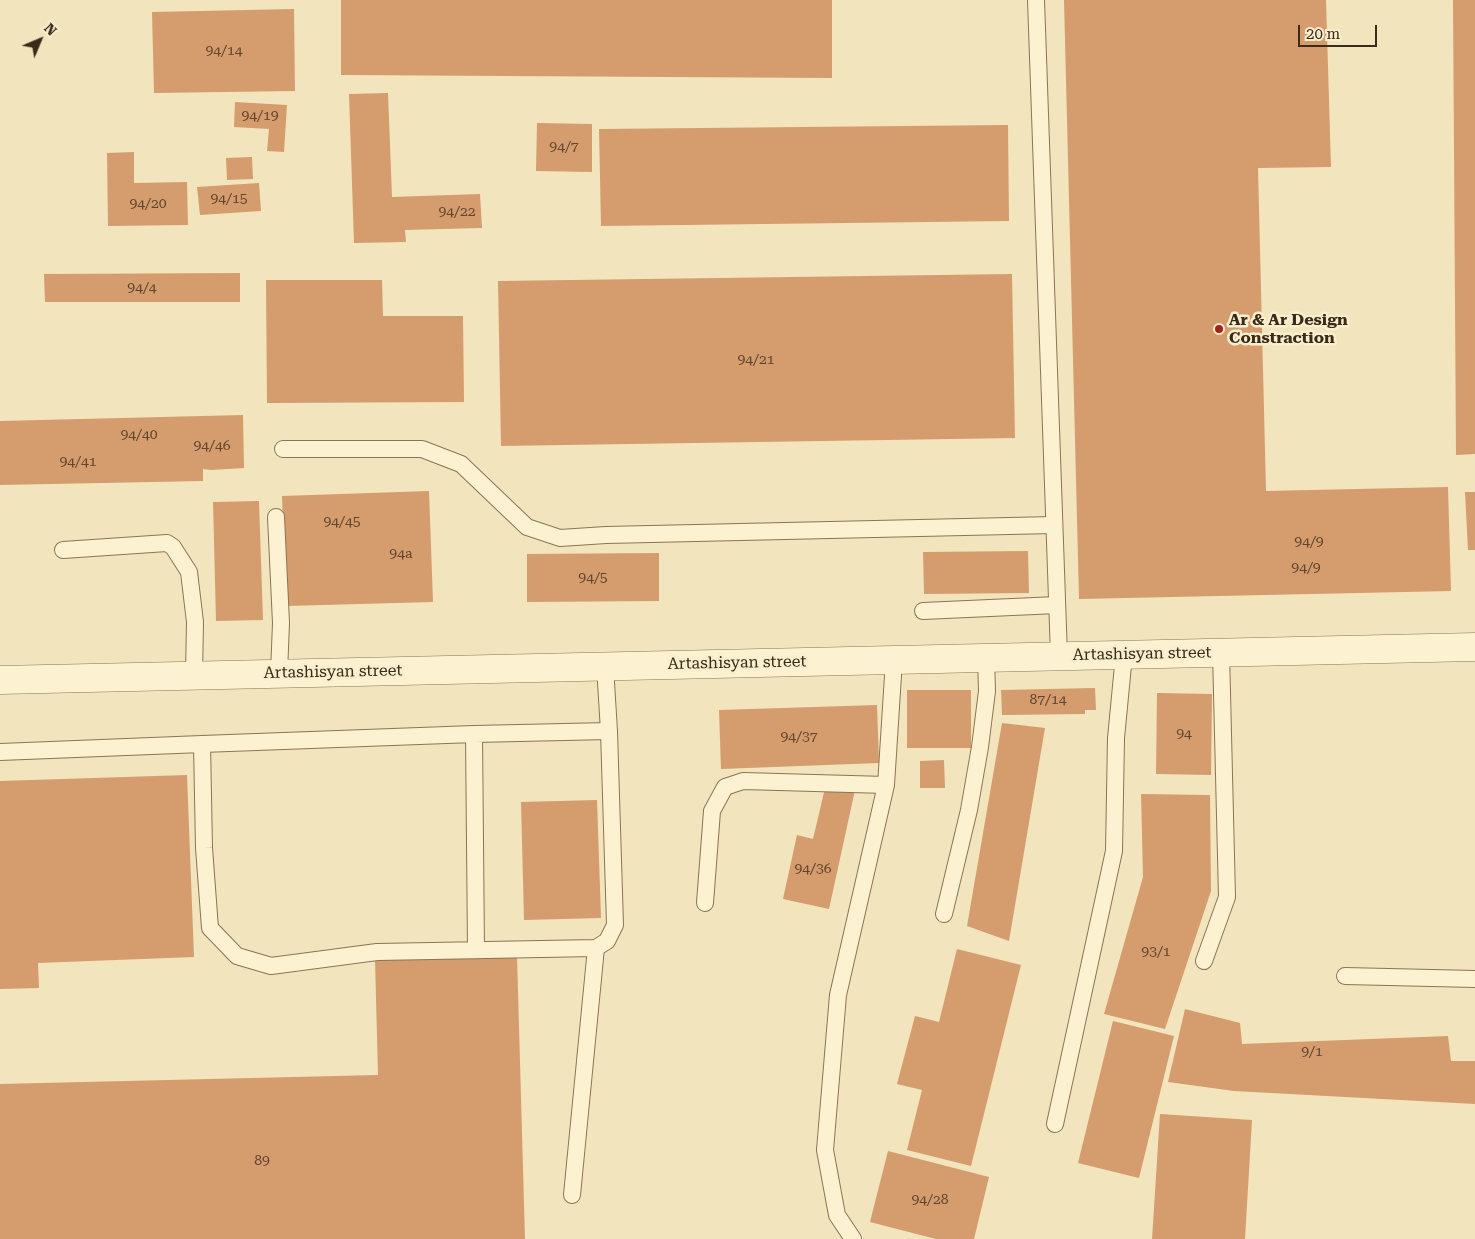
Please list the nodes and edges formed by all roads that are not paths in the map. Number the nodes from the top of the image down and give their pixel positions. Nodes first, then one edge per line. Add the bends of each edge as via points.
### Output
1 (1036, 0) edge
2 (283, 449) dead end
3 (276, 517) dead end
4 (1054, 525) junction
5 (64, 550) dead end
6 (1057, 606) junction
7 (923, 611) dead end
8 (1475, 647) edge
9 (1221, 652) junction
10 (1124, 654) junction
11 (1059, 656) junction
12 (986, 658) junction
13 (894, 660) junction
14 (605, 666) junction
15 (279, 673) junction
16 (194, 675) junction
17 (0, 680) edge
18 (609, 731) junction
19 (474, 734) junction
20 (202, 744) junction
21 (0, 752) edge
22 (886, 785) junction
23 (705, 903) dead end
24 (944, 914) dead end
25 (596, 948) junction
26 (476, 950) junction
27 (1204, 961) dead end
28 (1345, 976) dead end
29 (1475, 979) edge
30 (1055, 1124) dead end
31 (572, 1195) dead end
32 (853, 1239) edge

1 - 4 lane
2 - 4 lane via 422,449 461,464 527,527 560,538
3 - 15 lane via 281,623
4 - 6 lane
5 - 16 lane via 167,543 173,547 190,572 195,622
6 - 7 lane
6 - 11 lane
8 - 9 street, Artashisyan street
9 - 10 street, Artashisyan street
9 - 27 lane via 1227,897
10 - 11 street, Artashisyan street
10 - 30 lane via 1116,738 1114,851
11 - 12 street, Artashisyan street
12 - 13 street, Artashisyan street
12 - 24 lane via 987,691 980,747 969,810
13 - 14 street, Artashisyan street
13 - 22 lane
14 - 15 street, Artashisyan street
14 - 18 lane
15 - 16 street, Artashisyan street
16 - 17 street, Artashisyan street
18 - 19 lane
18 - 25 lane via 615,925 607,941
19 - 20 lane
19 - 26 lane
20 - 21 lane
20 - 26 lane via 204,848 210,928 236,956 271,966 377,952
22 - 23 lane via 743,781 725,787 712,812
22 - 32 lane via 838,995 825,1150 838,1215
25 - 26 lane
25 - 31 lane
28 - 29 lane

